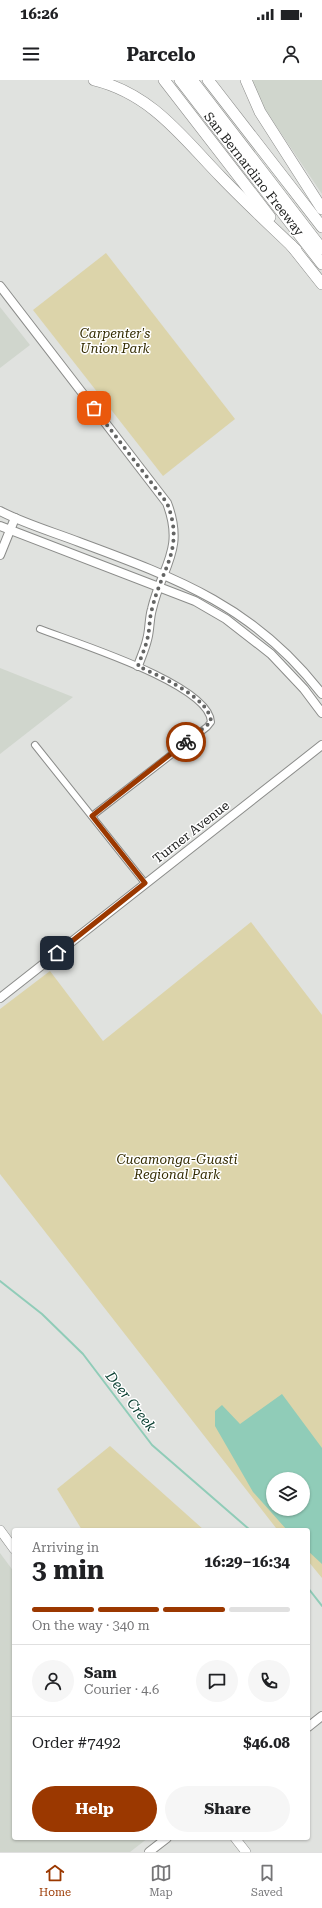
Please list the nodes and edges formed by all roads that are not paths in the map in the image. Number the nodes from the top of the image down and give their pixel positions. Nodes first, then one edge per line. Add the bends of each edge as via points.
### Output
1 (94, 80) edge
2 (164, 80) edge
3 (180, 80) edge
4 (192, 80) edge
5 (208, 80) edge
6 (246, 80) edge
7 (322, 209) edge
8 (322, 227) edge
9 (322, 248) edge
10 (296, 250) junction
11 (322, 264) edge
12 (322, 284) edge
13 (0, 286) edge
14 (0, 511) edge
15 (15, 518) junction
16 (0, 526) edge
17 (10, 530) junction
18 (0, 555) edge
19 (164, 574) junction
20 (160, 587) junction
21 (40, 629) dead end
22 (138, 666) junction
23 (322, 694) edge
24 (322, 712) edge
25 (35, 745) dead end
26 (322, 745) edge
27 (92, 816) junction
28 (145, 883) junction
29 (0, 998) edge
30 (0, 1530) edge
31 (12, 1546) edge
32 (322, 1716) edge
33 (310, 1725) edge
34 (164, 1840) edge
35 (237, 1840) edge
36 (149, 1852) edge
37 (246, 1852) edge

1 - 10 highway via 134,96 165,119
2 - 10 highway, San Bernardino Freeway
3 - 11 highway
4 - 9 highway
5 - 8 highway, San Bernardino Freeway
6 - 7 highway via 260,112
10 - 12 highway, San Bernardino Freeway
13 - 19 street via 167,503 172,516 175,540
14 - 15 street
15 - 17 street
15 - 19 street
16 - 17 street
17 - 18 street
17 - 20 street
19 - 20 street
19 - 23 street via 219,602 258,628 294,661
20 - 22 street via 152,609 148,640
20 - 24 street via 195,601 247,634 280,664
21 - 22 street
22 - 27 street via 186,692 206,708 211,722
25 - 27 street
26 - 28 street, Turner Avenue
27 - 28 street
28 - 29 street, Turner Avenue
30 - 31 main road
32 - 33 street
34 - 36 street
35 - 37 main road

